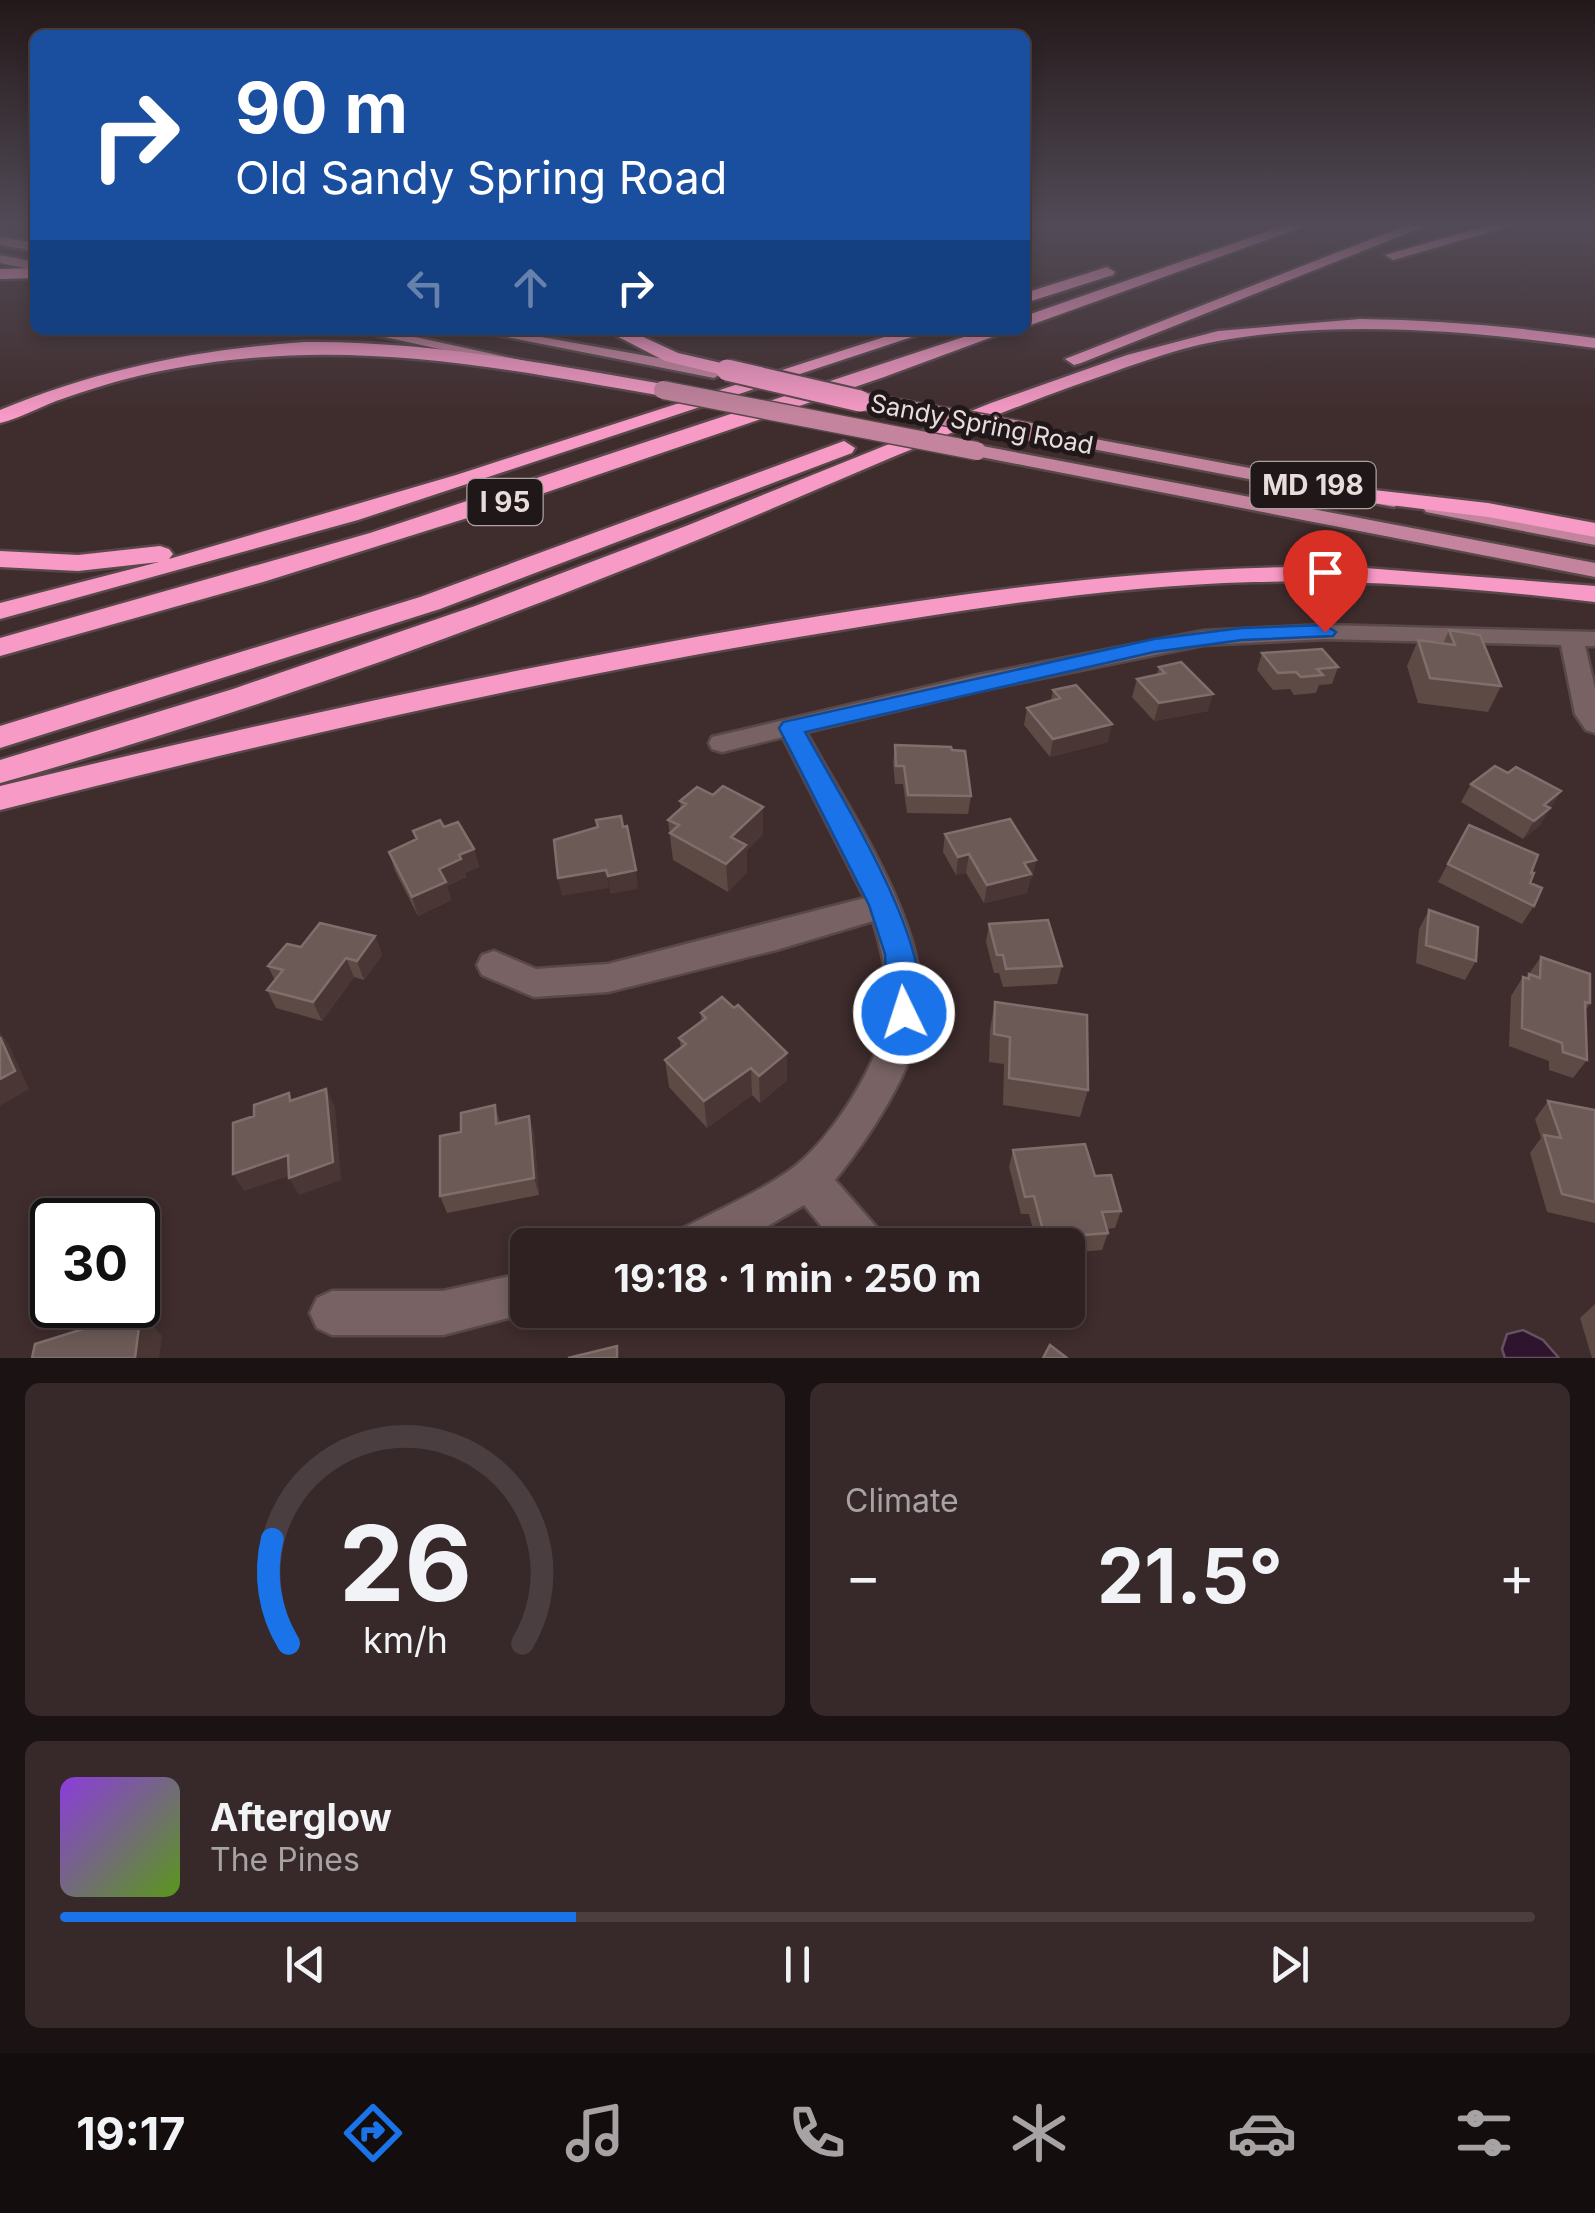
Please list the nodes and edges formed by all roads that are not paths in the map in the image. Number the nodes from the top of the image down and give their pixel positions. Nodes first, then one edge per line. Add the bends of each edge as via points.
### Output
1 (1055, 288) edge
2 (1122, 288) edge
3 (1259, 288) edge
4 (1285, 288) edge
5 (1030, 296) edge
6 (1030, 320) edge
7 (1152, 330) junction
8 (385, 335) edge
9 (509, 335) edge
10 (625, 335) edge
11 (889, 335) edge
12 (909, 335) edge
13 (987, 335) edge
14 (1595, 343) edge
15 (720, 372) junction
16 (663, 390) junction
17 (739, 390) junction
18 (860, 400) joint
19 (0, 417) edge
20 (607, 434) junction
21 (1374, 497) junction
22 (1595, 530) edge
23 (1595, 539) edge
24 (0, 559) edge
25 (1595, 570) edge
26 (1595, 594) edge
27 (0, 611) edge
28 (1583, 638) edge
29 (0, 647) edge
30 (1595, 724) edge
31 (791, 728) junction
32 (0, 737) edge
33 (722, 743) dead end
34 (0, 772) edge
35 (0, 798) edge
36 (884, 905) junction
37 (494, 966) dead end
38 (809, 1180) junction
39 (724, 1228) edge
40 (850, 1228) edge
41 (510, 1297) edge
42 (332, 1313) dead end

1 - 5 highway
2 - 6 highway
3 - 7 highway, I 95
4 - 7 highway
7 - 32 highway, I 95 via 449,597
8 - 16 main road, Sandy Spring Road / MD 198
9 - 15 main road
10 - 15 highway
11 - 17 highway
12 - 17 highway
13 - 29 highway, I 95 via 508,500
14 - 34 highway via 1384,324 1298,326 1187,343 1004,404 458,622
15 - 18 highway, bridge
16 - 19 highway via 439,353 312,349 201,360 119,377
16 - 25 main road, Sandy Spring Road / MD 198, bridge
17 - 20 highway
18 - 21 main road, Sandy Spring Road / MD 198, bridge
20 - 24 highway via 334,516 216,544 78,563
20 - 27 highway via 339,522
21 - 22 highway
21 - 23 main road, Sandy Spring Road / MD 198
26 - 35 highway via 1449,579 1293,574 1027,594 478,687
28 - 30 street via 1588,714
28 - 31 street via 1325,632 1203,638
31 - 33 street
31 - 36 street
36 - 37 street via 608,978 534,983
36 - 38 street via 900,954 904,1013 860,1122
38 - 39 street
38 - 40 street
41 - 42 street via 443,1314

